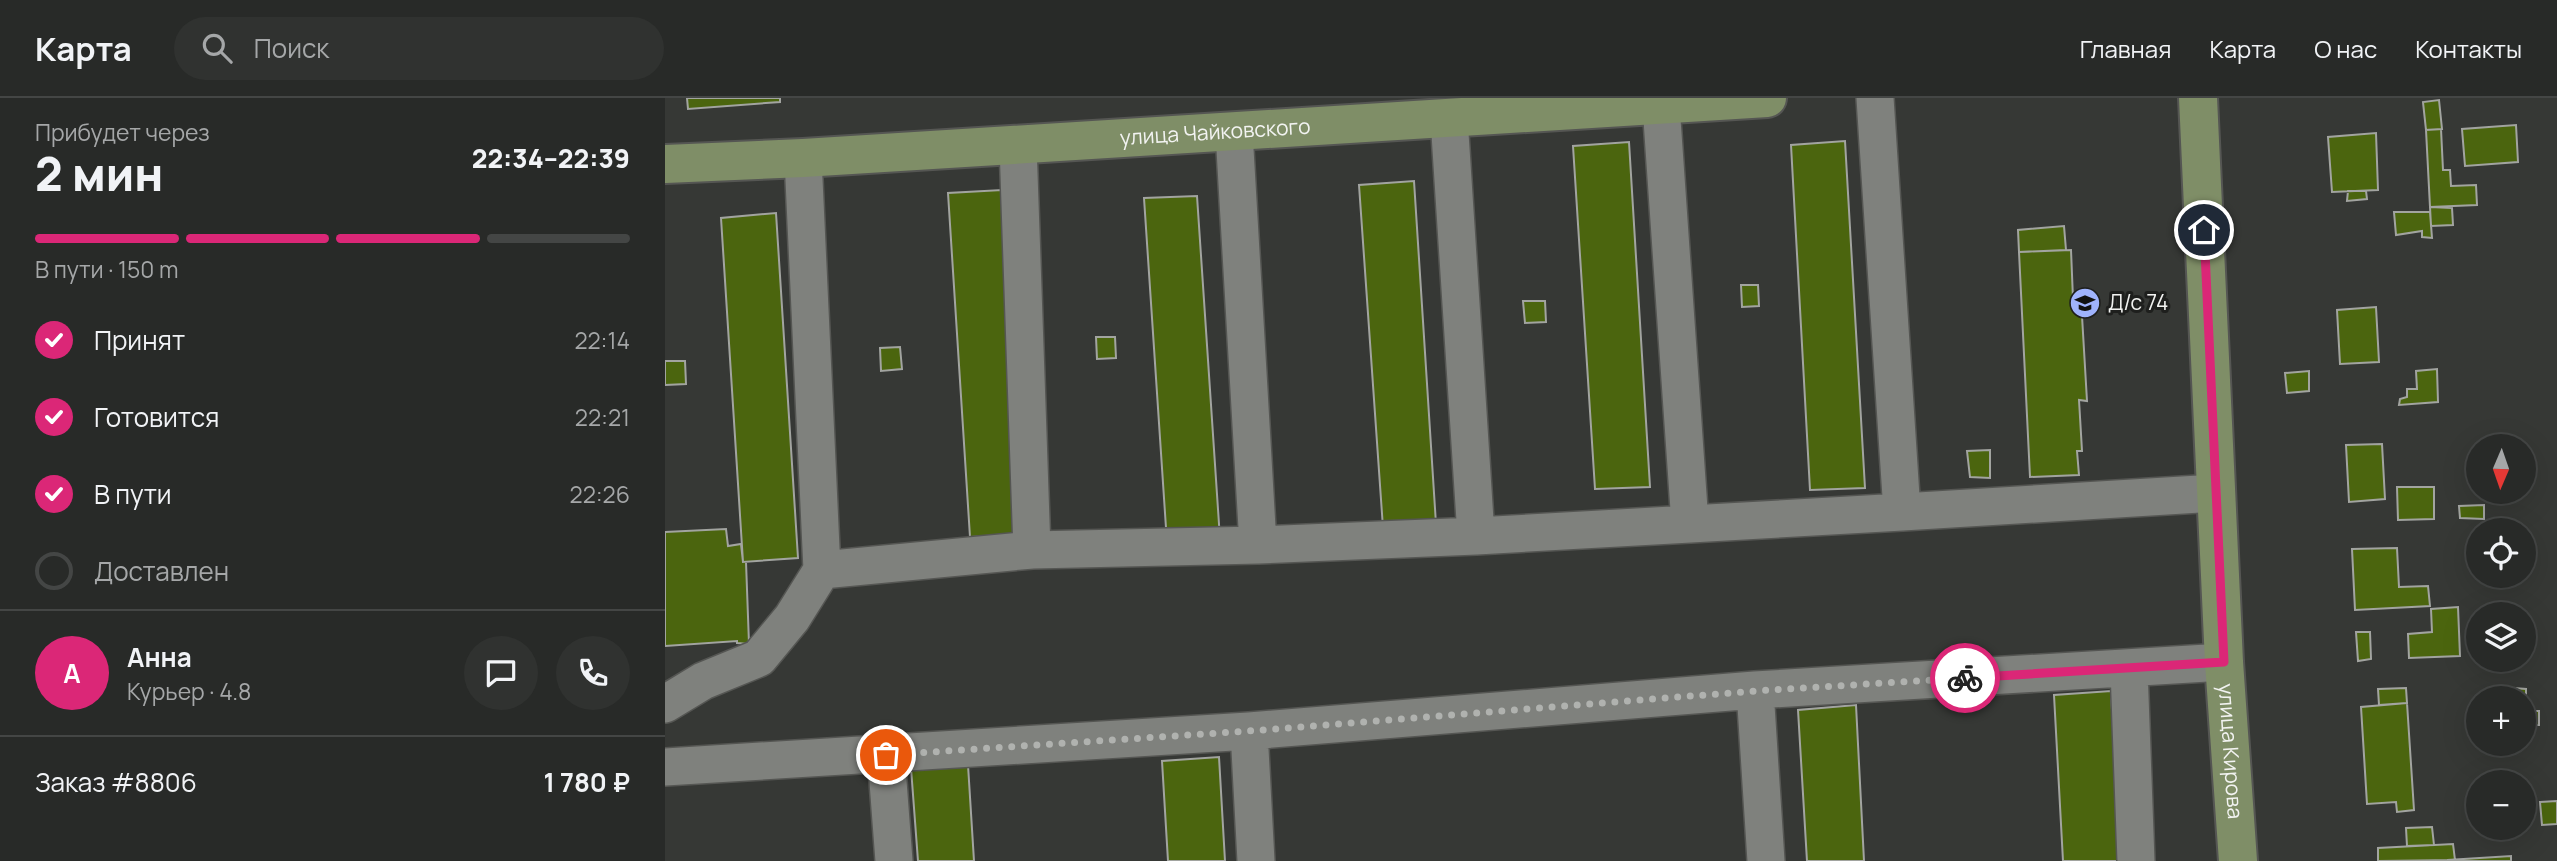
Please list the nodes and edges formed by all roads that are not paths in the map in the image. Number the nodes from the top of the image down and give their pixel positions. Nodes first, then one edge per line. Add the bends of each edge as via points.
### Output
1 (1767, 98) edge
2 (1875, 98) edge
3 (2198, 98) edge
4 (1661, 105) junction
5 (1449, 118) junction
6 (1234, 132) junction
7 (1018, 145) junction
8 (803, 158) junction
9 (665, 164) edge
10 (2216, 493) junction
11 (1902, 512) junction
12 (1690, 524) junction
13 (1476, 536) junction
14 (1258, 545) junction
15 (1032, 550) junction
16 (822, 570) junction
17 (2224, 662) junction
18 (2129, 669) junction
19 (1755, 691) junction
20 (665, 704) edge
21 (1249, 731) junction
22 (886, 755) junction
23 (665, 767) edge
24 (894, 861) edge
25 (1256, 861) edge
26 (1766, 861) edge
27 (2136, 861) edge
28 (2238, 861) edge

1 - 4 main road, улица Чайковского
2 - 11 lane
3 - 10 main road, улица Кирова
4 - 5 main road, улица Чайковского
4 - 12 lane
5 - 6 main road, улица Чайковского
5 - 13 lane
6 - 7 main road, улица Чайковского
6 - 14 lane
7 - 8 main road, улица Чайковского
7 - 15 lane
8 - 9 main road, улица Чайковского
8 - 16 lane
10 - 11 lane
10 - 17 main road, улица Кирова
11 - 12 lane
12 - 13 lane
13 - 14 lane
14 - 15 lane
15 - 16 lane
16 - 20 lane via 792,618 759,658 703,681
17 - 18 lane
17 - 28 main road, улица Кирова
18 - 19 lane
18 - 27 lane
19 - 21 lane
19 - 26 lane
21 - 22 lane
21 - 25 lane
22 - 23 lane
22 - 24 lane

